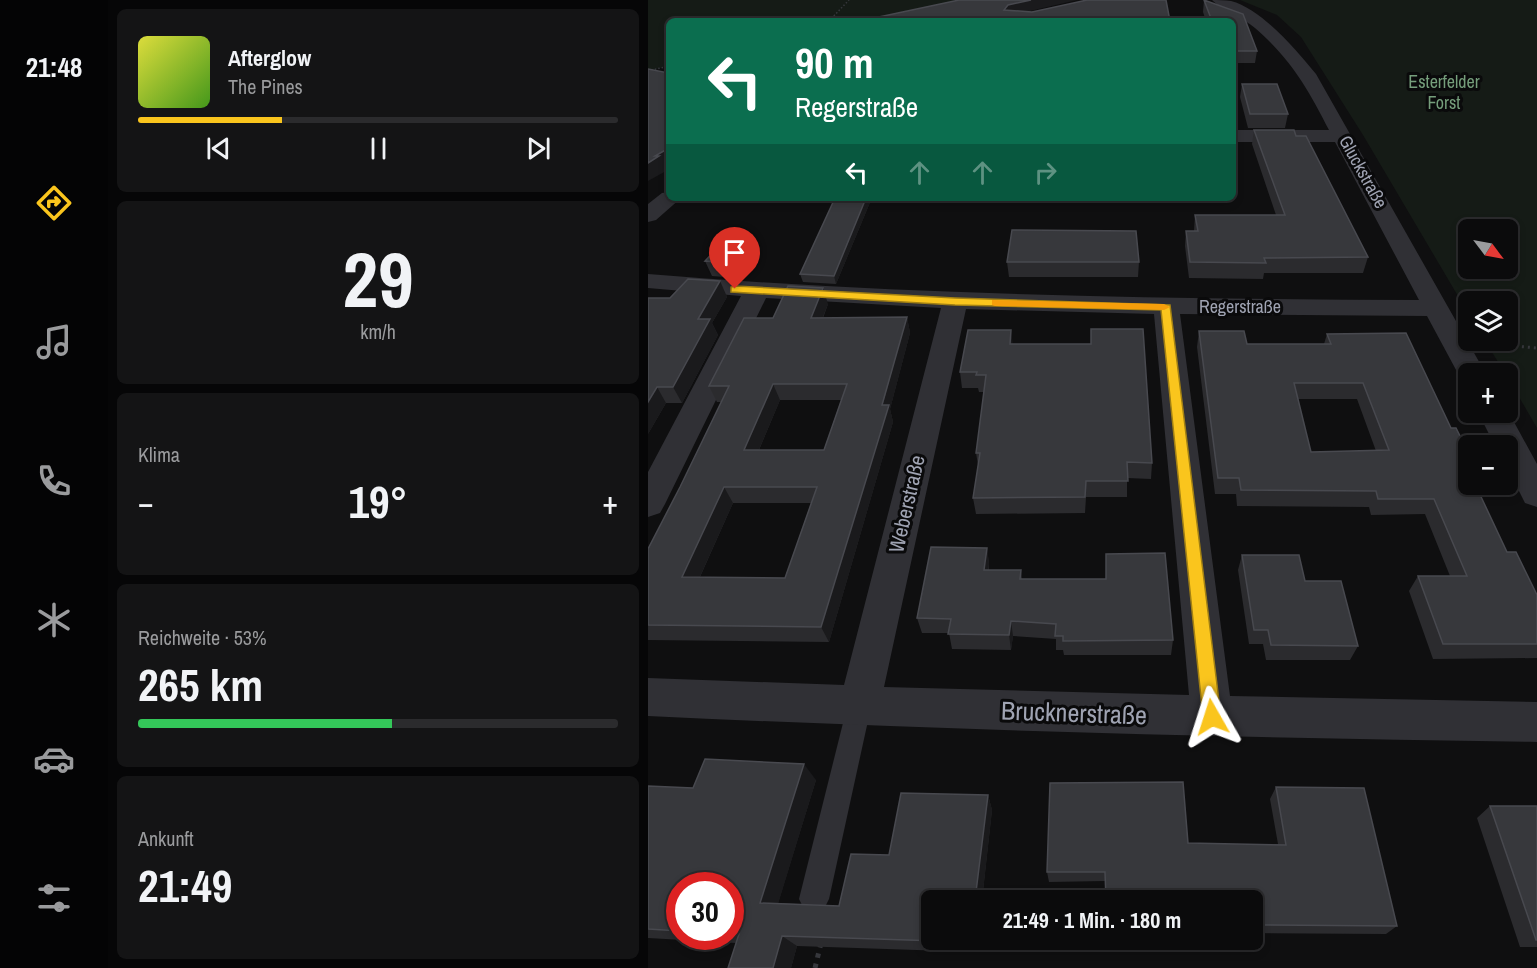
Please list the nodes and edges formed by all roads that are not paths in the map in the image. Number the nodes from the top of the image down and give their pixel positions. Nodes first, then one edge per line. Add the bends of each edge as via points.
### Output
1 (1219, 0) edge
2 (1236, 136) edge
3 (1343, 136) junction
4 (666, 201) edge
5 (648, 214) edge
6 (648, 281) edge
7 (757, 291) junction
8 (955, 302) junction
9 (1166, 307) junction
10 (1437, 308) junction
11 (1466, 363) edge
12 (1499, 423) edge
13 (1537, 494) edge
14 (648, 504) edge
15 (648, 697) edge
16 (859, 707) junction
17 (1212, 717) junction
18 (1537, 722) edge
19 (814, 899) dead end

1 - 3 street, Gluckstraße via 1256,21 1261,37 1292,56 1310,78
2 - 3 street
3 - 10 street, Gluckstraße
4 - 5 street
6 - 7 street, Regerstraße
7 - 8 street, Regerstraße
7 - 14 street
8 - 9 street, Regerstraße
8 - 16 street, Weberstraße
9 - 10 street, Regerstraße
9 - 17 street
10 - 11 street, Gluckstraße
12 - 13 street
15 - 16 street, Brucknerstraße
16 - 17 street, Brucknerstraße
16 - 19 lane
17 - 18 street, Brucknerstraße

